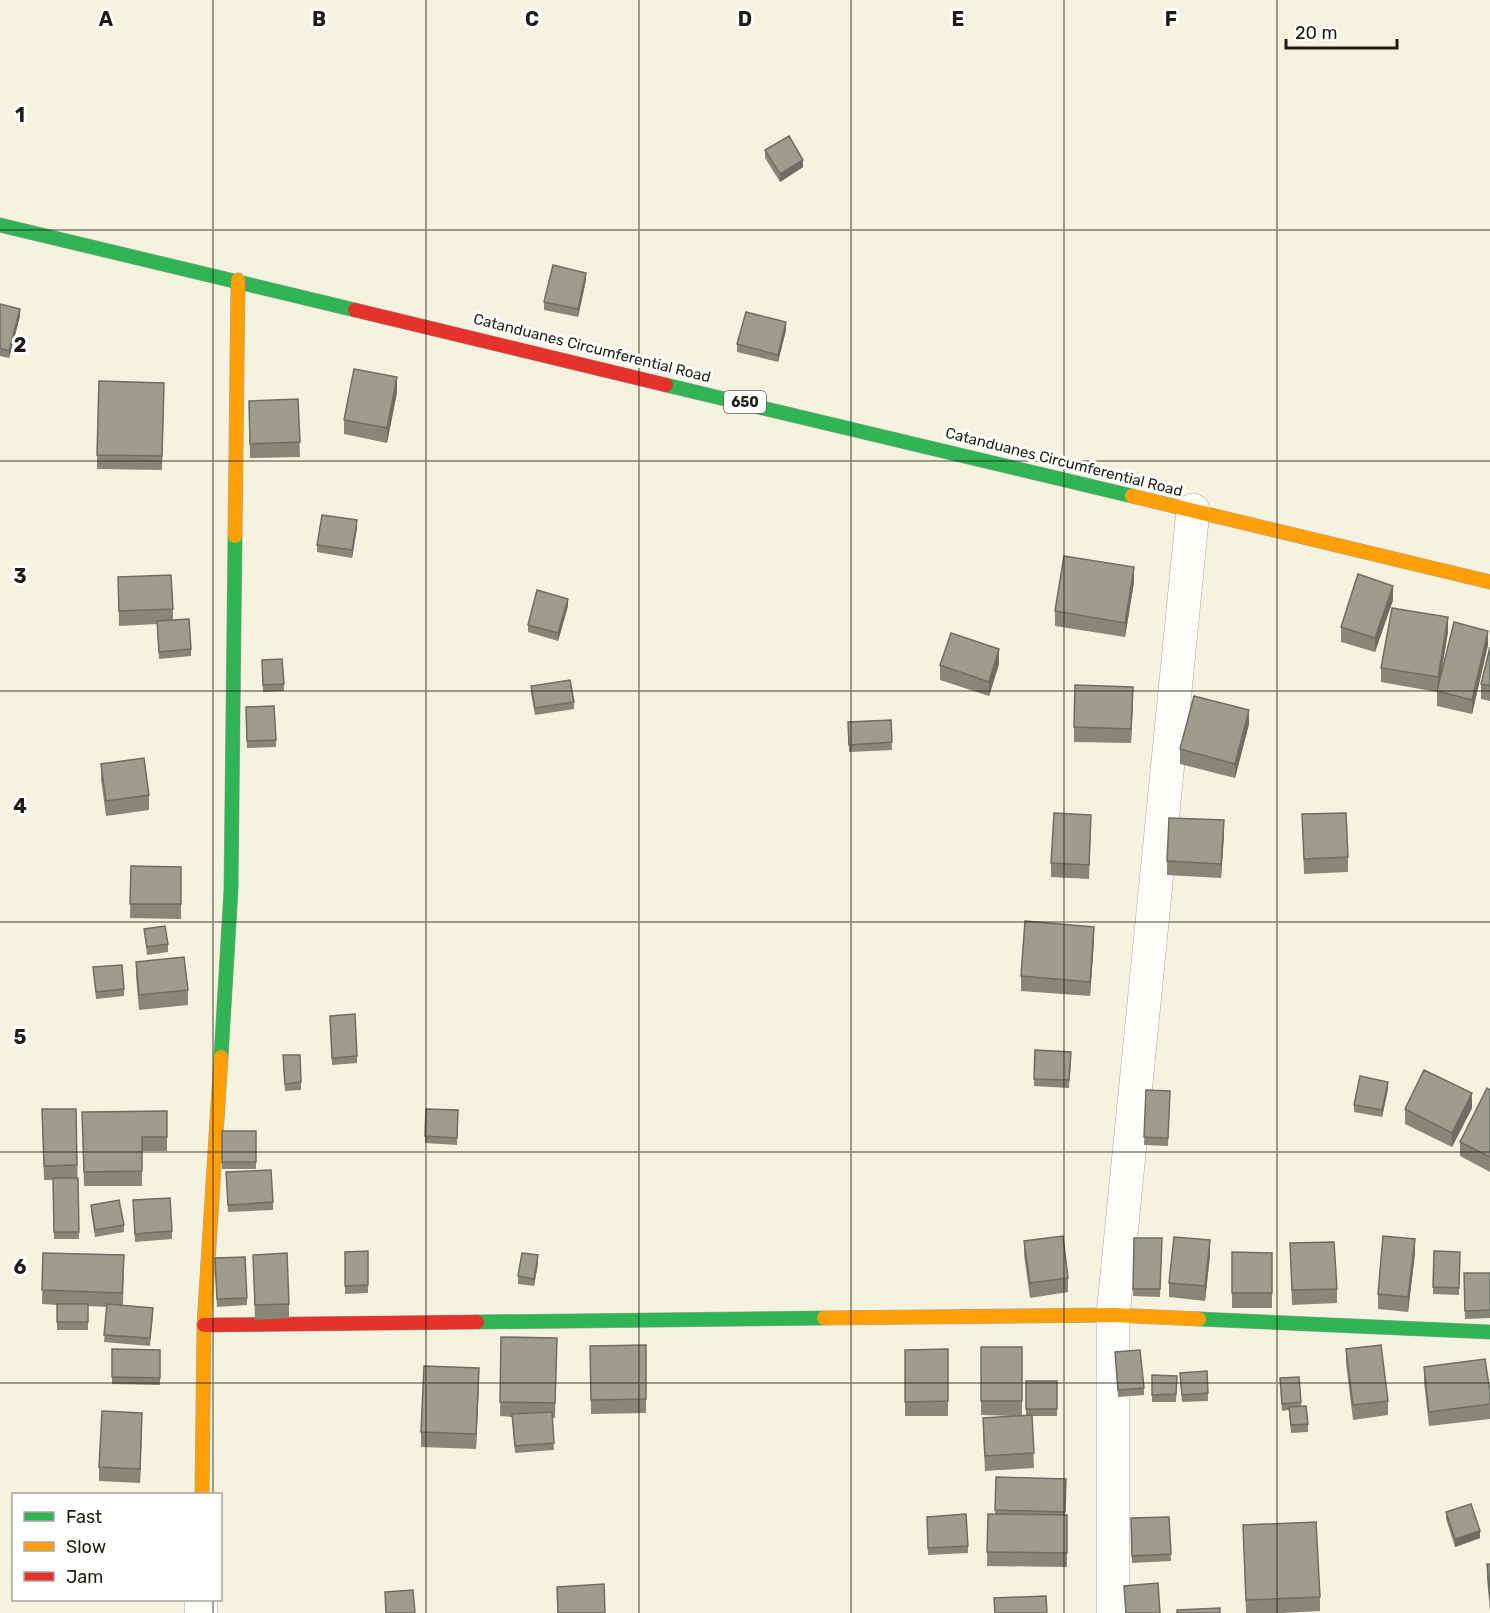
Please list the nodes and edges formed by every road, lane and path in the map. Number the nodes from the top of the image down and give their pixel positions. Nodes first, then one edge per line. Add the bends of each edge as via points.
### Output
1 (0, 225) edge
2 (238, 280) junction
3 (1193, 510) junction
4 (1490, 582) edge
5 (1113, 1315) junction
6 (204, 1325) junction
7 (1490, 1332) edge
8 (202, 1493) edge
9 (1113, 1613) edge

1 - 2 street, Catanduanes Circumferential Road / 650
2 - 3 street, Catanduanes Circumferential Road / 650
2 - 6 street via 231,890
3 - 4 street, Catanduanes Circumferential Road / 650
3 - 5 street
5 - 6 street
5 - 7 street
5 - 9 street
6 - 8 street

